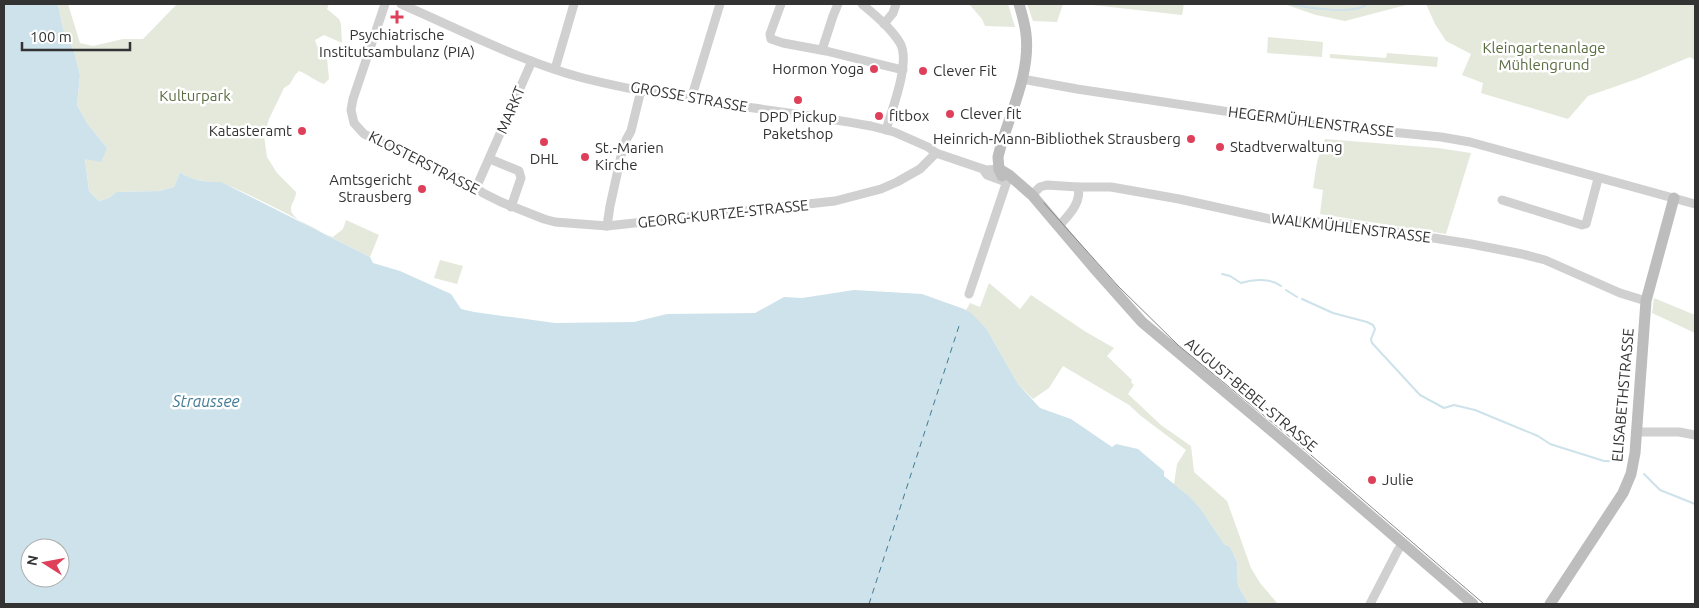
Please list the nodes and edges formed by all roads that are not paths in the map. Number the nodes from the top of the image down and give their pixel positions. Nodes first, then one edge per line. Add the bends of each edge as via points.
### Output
1 (385, 4) edge
2 (401, 4) edge
3 (574, 4) edge
4 (720, 4) edge
5 (781, 4) edge
6 (838, 4) edge
7 (862, 4) edge
8 (896, 4) edge
9 (1019, 4) edge
10 (884, 24) junction
11 (822, 50) junction
12 (532, 61) junction
13 (555, 69) junction
14 (903, 70) junction
15 (1022, 79) junction
16 (641, 90) junction
17 (691, 99) junction
18 (886, 130) junction
19 (936, 153) junction
20 (490, 160) junction
21 (983, 169) junction
22 (1005, 175) junction
23 (1598, 178) junction
24 (476, 188) junction
25 (1078, 188) junction
26 (1030, 193) junction
27 (1674, 198) junction
28 (1502, 200) dead end
29 (501, 202) joint
30 (1695, 204) edge
31 (511, 207) junction
32 (607, 226) junction
33 (1059, 226) junction
34 (969, 294) dead end
35 (1646, 301) junction
36 (1638, 432) junction
37 (1695, 435) edge
38 (1403, 543) junction
39 (1469, 603) edge
40 (1370, 604) edge
41 (1550, 604) edge

1 - 24 street, KLOSTERSTRASSE via 356,89 351,110 354,123 377,141
2 - 12 street, GROSSE STRASSE
3 - 13 street
4 - 17 street
5 - 11 street via 771,39
6 - 11 street
7 - 10 street
8 - 10 street
9 - 15 street via 1026,33
10 - 14 street via 900,43 904,55
11 - 14 street
12 - 13 street, GROSSE STRASSE
12 - 20 street, MARKT
13 - 16 street, GROSSE STRASSE
14 - 18 street
15 - 22 street via 998,157
15 - 23 street, HEGERMÜHLENSTRASSE via 1310,124 1441,137
16 - 17 street, GROSSE STRASSE
16 - 32 street via 612,193
17 - 18 street, GROSSE STRASSE
18 - 19 street, GROSSE STRASSE
19 - 21 street, GROSSE STRASSE
19 - 32 street, GEORG-KURTZE-STRASSE via 910,176 881,189 843,199
20 - 24 street, MARKT
20 - 31 street via 521,174
21 - 22 street, GROSSE STRASSE
21 - 22 street, GROSSE STRASSE via 987,175
22 - 26 street, AUGUST-BEBEL-STRASSE
22 - 34 street
23 - 27 street, HEGERMÜHLENSTRASSE
23 - 28 street via 1586,224 1582,225
24 - 29 street, KLOSTERSTRASSE
25 - 26 street, WALKMÜHLENSTRASSE via 1047,185
25 - 33 street via 1079,196 1073,210
25 - 35 street, WALKMÜHLENSTRASSE via 1122,189 1270,219 1378,228 1522,254 1545,260
26 - 33 street, AUGUST-BEBEL-STRASSE
27 - 30 street, HEGERMÜHLENSTRASSE
27 - 35 street, ELISABETHSTRASSE
29 - 31 street, GEORG-KURTZE-STRASSE
31 - 32 street, GEORG-KURTZE-STRASSE via 555,222
33 - 38 street, AUGUST-BEBEL-STRASSE via 1142,322
35 - 36 street, ELISABETHSTRASSE
36 - 37 street
36 - 41 street, ELISABETHSTRASSE via 1633,466 1623,493
38 - 39 street, AUGUST-BEBEL-STRASSE
38 - 40 street

